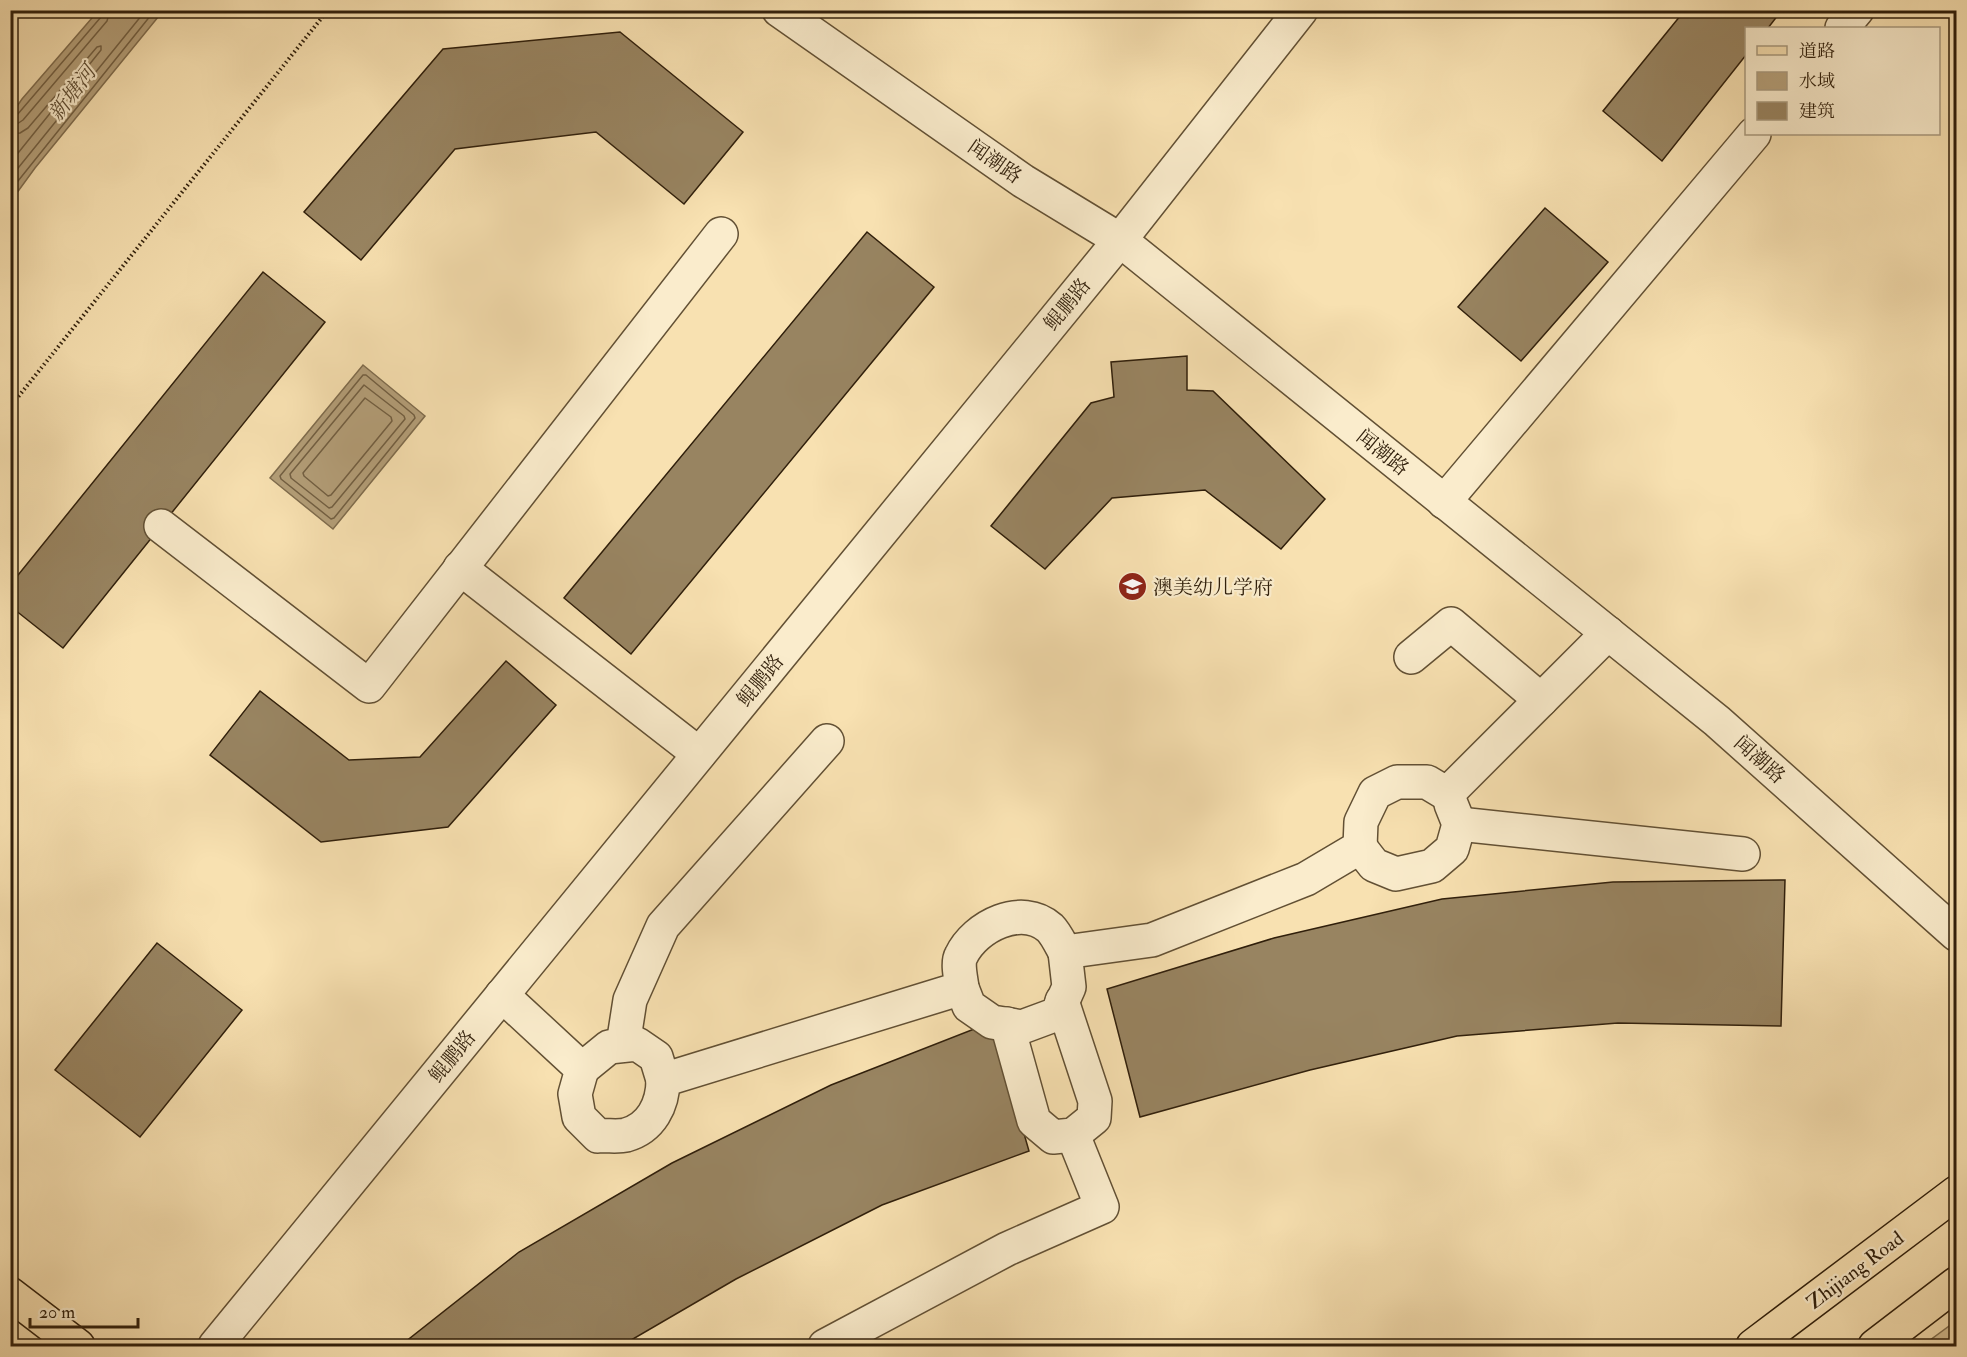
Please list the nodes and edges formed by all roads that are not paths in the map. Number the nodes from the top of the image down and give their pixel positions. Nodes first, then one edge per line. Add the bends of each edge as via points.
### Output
1 (779, 10) edge
2 (1301, 10) edge
3 (1857, 10) edge
4 (1843, 27) edge
5 (1753, 135) edge
6 (721, 234) dead end
7 (1120, 240) junction
8 (1444, 502) junction
9 (161, 526) dead end
10 (460, 568) junction
11 (1608, 633) junction
12 (1411, 657) dead end
13 (1541, 700) junction
14 (827, 741) dead end
15 (699, 754) junction
16 (1447, 794) junction
17 (1459, 824) junction
18 (1360, 847) junction
19 (1743, 854) dead end
20 (1956, 934) edge
21 (1065, 952) junction
22 (962, 988) junction
23 (502, 995) junction
24 (1062, 1001) junction
25 (1007, 1024) junction
26 (623, 1046) junction
27 (582, 1069) junction
28 (663, 1080) junction
29 (1073, 1135) junction
30 (1956, 1193) edge
31 (1956, 1284) edge
32 (10, 1294) edge
33 (78, 1347) edge
34 (215, 1347) edge
35 (825, 1347) edge
36 (1753, 1347) edge
37 (1875, 1347) edge

1 - 7 street, 闻潮路 via 1023,181
2 - 7 street, 鲲鹏路
3 - 4 street
5 - 8 street
6 - 10 street
7 - 8 street, 闻潮路
7 - 15 street, 鲲鹏路
8 - 11 street, 闻潮路
9 - 10 street via 369,687
10 - 15 street
11 - 13 street
11 - 20 street, 闻潮路 via 1717,721
12 - 13 street via 1451,624
13 - 16 street
14 - 26 street via 663,926 630,1000
15 - 23 street, 鲲鹏路
16 - 17 street
16 - 18 street via 1427,782 1397,782 1375,793 1361,822
17 - 18 street via 1452,849 1432,866 1396,874 1374,865
17 - 19 street
18 - 21 street via 1306,879 1152,940
21 - 22 street via 1050,928 1030,918 999,920 975,935 960,957
21 - 24 street via 1069,987
22 - 25 street via 969,1006 992,1022
22 - 28 street
23 - 27 street
23 - 34 street, 鲲鹏路
24 - 25 street via 1056,1014 1022,1027
24 - 29 street via 1095,1101 1094,1118
25 - 29 street via 1034,1122 1053,1137
26 - 27 street via 609,1047
26 - 28 street via 637,1044 656,1057
27 - 28 street via 575,1094 579,1117 598,1136 626,1135 649,1123 663,1095
29 - 35 street via 1102,1207 1007,1250
30 - 36 main road, Zhijiang Road
31 - 37 main road
32 - 33 main road

